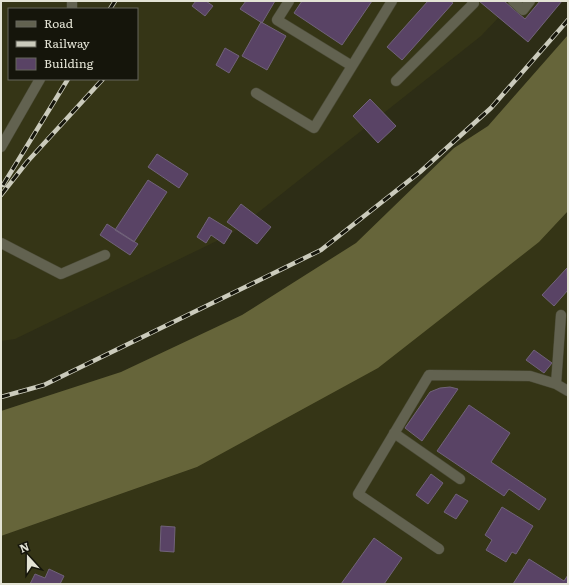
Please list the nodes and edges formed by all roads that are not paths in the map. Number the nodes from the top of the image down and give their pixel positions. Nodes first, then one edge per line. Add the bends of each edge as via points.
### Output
1 (289, 1) edge
2 (392, 1) edge
3 (472, 1) edge
4 (513, 1) edge
5 (530, 1) edge
6 (352, 66) junction
7 (39, 80) edge
8 (396, 81) dead end
9 (256, 93) dead end
10 (1, 147) edge
11 (1, 243) edge
12 (106, 255) dead end
13 (561, 315) dead end
14 (556, 384) junction
15 (568, 392) edge
16 (394, 434) junction
17 (460, 479) dead end
18 (439, 549) dead end

1 - 6 street via 277,20
2 - 6 street
3 - 8 street via 474,3
4 - 5 street via 523,10
6 - 9 street via 314,128
7 - 10 street
11 - 12 street via 61,274
13 - 14 street
14 - 15 street
14 - 16 street via 530,376 429,375
16 - 17 street
16 - 18 street via 358,494

